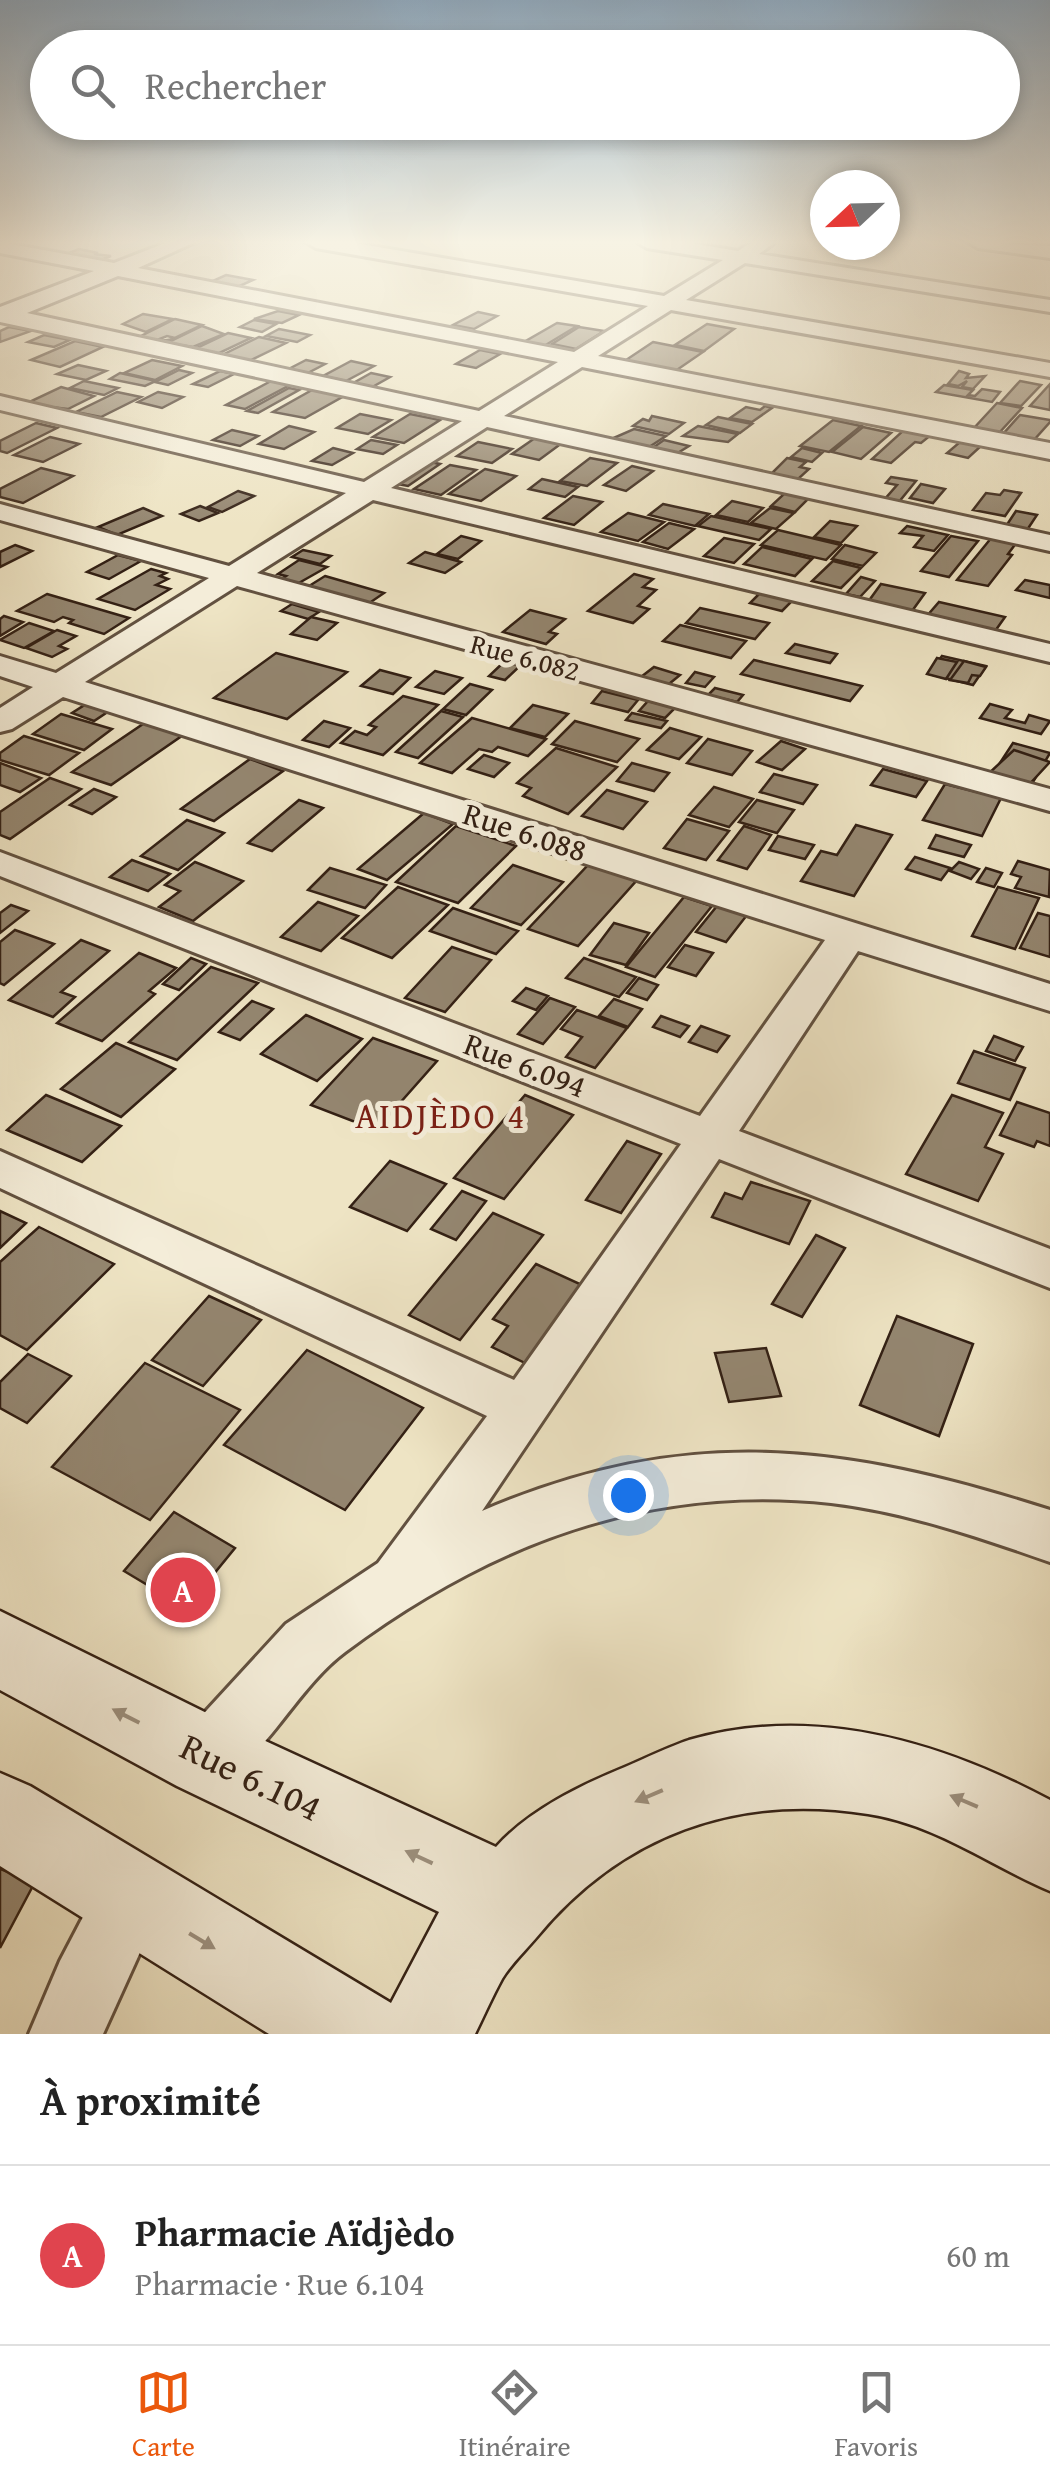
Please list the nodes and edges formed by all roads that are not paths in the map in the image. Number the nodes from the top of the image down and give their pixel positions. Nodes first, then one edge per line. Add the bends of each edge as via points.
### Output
1 (107, 337) edge
2 (454, 337) edge
3 (614, 337) edge
4 (861, 337) edge
5 (576, 361) junction
6 (1050, 370) edge
7 (0, 403) edge
8 (484, 419) junction
9 (1050, 450) edge
10 (369, 490) junction
11 (0, 512) edge
12 (1050, 543) edge
13 (232, 576) junction
14 (1050, 654) edge
15 (0, 666) edge
16 (60, 684) junction
17 (0, 722) edge
18 (1050, 800) edge
19 (0, 863) edge
20 (849, 934) junction
21 (1050, 998) edge
22 (713, 1138) junction
23 (0, 1168) edge
24 (1050, 1269) edge
25 (524, 1409) junction
26 (1050, 1536) edge
27 (396, 1580) junction
28 (0, 1648) edge
29 (206, 1757) junction
30 (0, 1816) edge
31 (1050, 1847) edge
32 (130, 1896) junction
33 (507, 1898) junction
34 (66, 2034) edge
35 (356, 2034) edge
36 (424, 2034) edge

1 - 8 street
2 - 5 street
3 - 5 street
4 - 6 street
5 - 8 street
5 - 9 street
7 - 10 street
8 - 10 street
8 - 12 street
10 - 13 street
10 - 14 street
11 - 13 street, Rue 6.082
13 - 16 street
13 - 18 street, Rue 6.082
15 - 16 street, Rue 6.088
16 - 17 street
16 - 20 street, Rue 6.088
19 - 22 street, Rue 6.094
20 - 21 street, Rue 6.088
20 - 22 street
22 - 24 street, Rue 6.094
22 - 25 street
23 - 25 street
25 - 27 street
26 - 27 street via 944,1500 828,1479 716,1477 606,1492 499,1527
27 - 29 street via 309,1644
29 -> 28 street, Rue 6.104
33 -> 29 street, Rue 6.104
30 - 32 street
31 -> 33 street via 990,1812 894,1778 800,1765 754,1767 708,1775 621,1808 580,1832
32 - 34 street
32 -> 35 street
33 - 36 street via 453,1974

